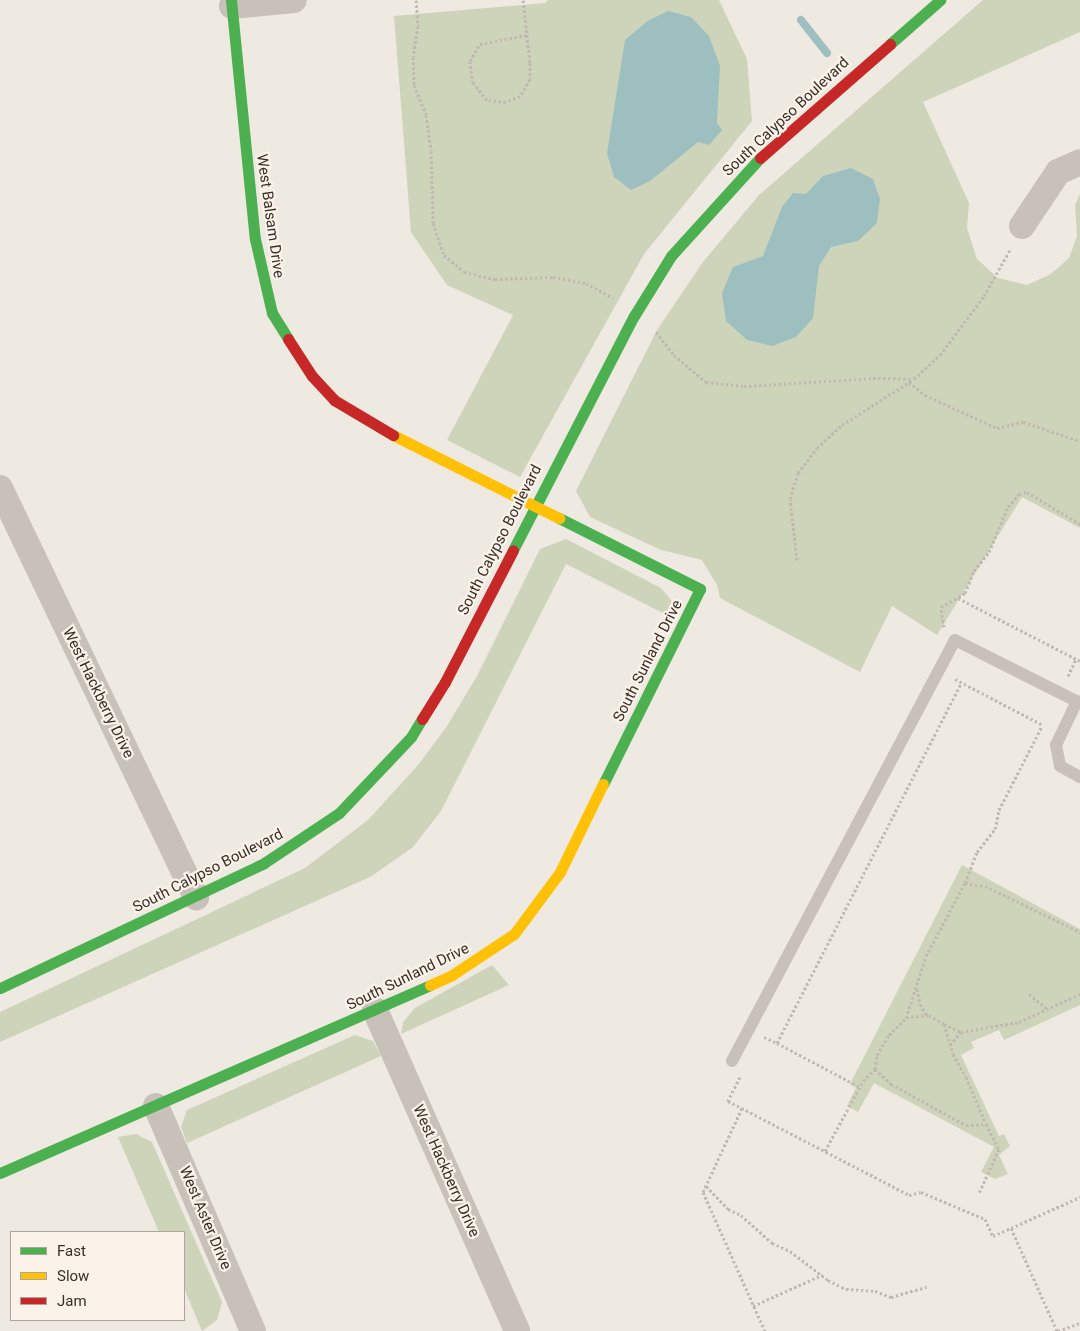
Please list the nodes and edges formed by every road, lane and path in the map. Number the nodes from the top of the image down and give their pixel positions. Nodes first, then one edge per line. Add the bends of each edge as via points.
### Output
1 (294, 0) edge
2 (416, 0) edge
3 (523, 0) edge
4 (940, 0) edge
5 (232, 3) edge
6 (527, 35) junction
7 (1080, 162) edge
8 (1022, 226) joint
9 (612, 298) dead end
10 (656, 332) dead end
11 (914, 379) junction
12 (909, 382) junction
13 (1080, 441) edge
14 (0, 488) edge
15 (534, 506) junction
16 (1080, 524) edge
17 (797, 560) dead end
18 (958, 598) junction
19 (948, 652) junction
20 (1080, 661) edge
21 (962, 683) junction
22 (1059, 692) junction
23 (1078, 702) edge
24 (1043, 725) junction
25 (1080, 777) edge
26 (965, 883) junction
27 (196, 897) junction
28 (1080, 932) edge
29 (0, 988) edge
30 (916, 988) junction
31 (1029, 994) dead end
32 (1080, 994) edge
33 (1046, 1008) junction
34 (375, 1010) junction
35 (927, 1014) junction
36 (906, 1018) junction
37 (944, 1024) junction
38 (961, 1032) junction
39 (777, 1043) junction
40 (757, 1044) dead end
41 (950, 1045) junction
42 (732, 1061) dead end
43 (745, 1068) dead end
44 (875, 1068) junction
45 (860, 1087) junction
46 (156, 1106) junction
47 (742, 1108) junction
48 (986, 1124) junction
49 (825, 1151) junction
50 (0, 1173) edge
51 (706, 1186) junction
52 (979, 1193) dead end
53 (1080, 1197) edge
54 (1011, 1228) junction
55 (822, 1275) junction
56 (928, 1287) dead end
57 (753, 1306) junction
58 (1080, 1323) edge
59 (247, 1329) edge
60 (518, 1331) edge
61 (765, 1331) edge
62 (1057, 1331) edge

1 - 5 street
2 - 9 path via 418,26 413,57 414,84 426,116 433,223 444,255 464,272 495,279 553,277 586,283
3 - 6 path
4 - 15 street, South Calypso Boulevard via 751,166 671,256 634,316
5 - 15 street, West Balsam Drive via 255,239 272,313 292,350 334,400 367,422
6 - 6 path via 530,79 520,96 506,102 487,100 473,83 470,61 480,44
7 - 8 street via 1058,172
8 - 11 path via 994,280 961,331
10 - 11 path via 674,355 706,382 744,386 873,378
11 - 12 path
12 - 13 path via 925,395 997,428 1023,422
12 - 17 path via 842,425 817,448 798,473 790,499
14 - 27 street, West Hackberry Drive
15 - 27 street, South Calypso Boulevard via 445,682 390,762 339,813 302,840
15 - 34 street, South Sunland Drive via 700,589 560,872 539,903 514,934 484,956
16 - 18 path via 1027,492 1019,494 1008,507 989,552 974,571 965,594
18 - 19 path via 941,607
18 - 20 path
19 - 21 path via 955,679
19 - 22 lane via 955,640
19 - 42 lane
21 - 24 path
21 - 39 path
22 - 23 lane
22 - 24 path
23 - 25 lane via 1056,745 1060,766
24 - 26 path via 999,810 996,829 977,852
26 - 28 path via 985,886
26 - 30 path via 926,956
27 - 29 street, South Calypso Boulevard
30 - 35 path via 920,1004
30 - 36 path
31 - 33 path
32 - 33 path
33 - 38 path via 1003,1027
34 - 46 street, South Sunland Drive
34 - 60 street, West Hackberry Drive
35 - 36 path
35 - 37 path
36 - 44 path via 889,1035
37 - 38 path
37 - 41 path
38 - 41 path
39 - 40 path via 761,1036
39 - 45 path
41 - 48 path
43 - 47 path via 728,1101
44 - 45 path
44 - 48 path via 891,1084 966,1125
45 - 49 path
46 - 50 street, South Sunland Drive
46 - 59 street, West Aster Drive
47 - 49 path
47 - 51 path
48 - 52 path via 999,1149
49 - 54 path via 909,1195 921,1192 985,1219 994,1236
51 - 55 path via 728,1209 741,1215 772,1243 802,1258
51 - 57 path via 703,1192
53 - 54 path
54 - 62 path
55 - 56 path via 846,1289 875,1291 891,1297
55 - 57 path
57 - 61 path
58 - 62 path

